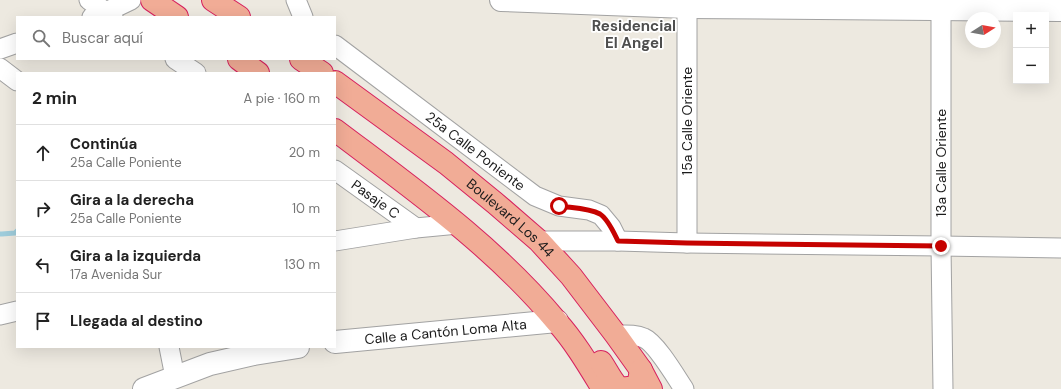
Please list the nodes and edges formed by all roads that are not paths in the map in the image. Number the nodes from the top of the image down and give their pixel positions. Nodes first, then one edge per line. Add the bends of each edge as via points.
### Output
1 (89, 0) edge
2 (132, 0) edge
3 (152, 0) edge
4 (213, 0) edge
5 (296, 0) edge
6 (501, 0) edge
7 (687, 4) edge
8 (941, 9) junction
9 (1061, 10) edge
10 (104, 15) edge
11 (176, 16) edge
12 (237, 16) edge
13 (303, 16) edge
14 (16, 43) edge
15 (336, 46) edge
16 (0, 49) edge
17 (176, 60) edge
18 (240, 60) edge
19 (302, 60) edge
20 (0, 68) edge
21 (194, 72) edge
22 (257, 72) edge
23 (320, 72) edge
24 (16, 80) edge
25 (336, 83) edge
26 (336, 131) edge
27 (336, 171) edge
28 (458, 224) junction
29 (416, 228) junction
30 (336, 241) edge
31 (539, 241) junction
32 (618, 241) junction
33 (687, 243) junction
34 (941, 246) junction
35 (1061, 248) edge
36 (16, 311) edge
37 (0, 315) edge
38 (560, 325) junction
39 (616, 335) junction
40 (336, 342) edge
41 (169, 348) edge
42 (292, 348) edge
43 (640, 370) junction
44 (175, 377) junction
45 (144, 389) edge
46 (604, 389) edge
47 (651, 389) edge
48 (684, 389) edge
49 (943, 389) edge

1 - 10 street
2 - 10 street
3 - 11 highway
4 - 12 highway
5 - 13 street
6 - 7 street
7 - 8 street
7 - 33 street, 15a Calle Oriente
8 - 9 street
8 - 34 street, 13a Calle Oriente
14 - 16 street
15 - 32 street, 25a Calle Poniente via 535,196 559,206 589,210 601,215
17 - 21 street
18 - 22 highway
19 - 23 highway
20 - 24 street
25 - 31 highway, Boulevard Los 44 via 446,163
26 - 28 highway
27 - 29 street, Pasaje C
28 - 29 street
28 - 38 highway via 518,279
29 - 30 street
31 - 32 street
31 - 39 highway, Boulevard Los 44 via 571,276
32 - 33 street
33 - 34 street
34 - 35 street
34 - 49 street, 13a Calle Oriente
36 - 37 street
38 - 40 street, Calle a Cantón Loma Alta
38 - 43 highway via 585,341 618,387 626,389 635,386
38 - 46 highway
39 - 43 highway, Boulevard Los 44
39 - 48 street via 640,336 650,341
41 - 44 street
42 - 44 street via 218,362
43 - 47 highway, Boulevard Los 44
44 - 45 street

